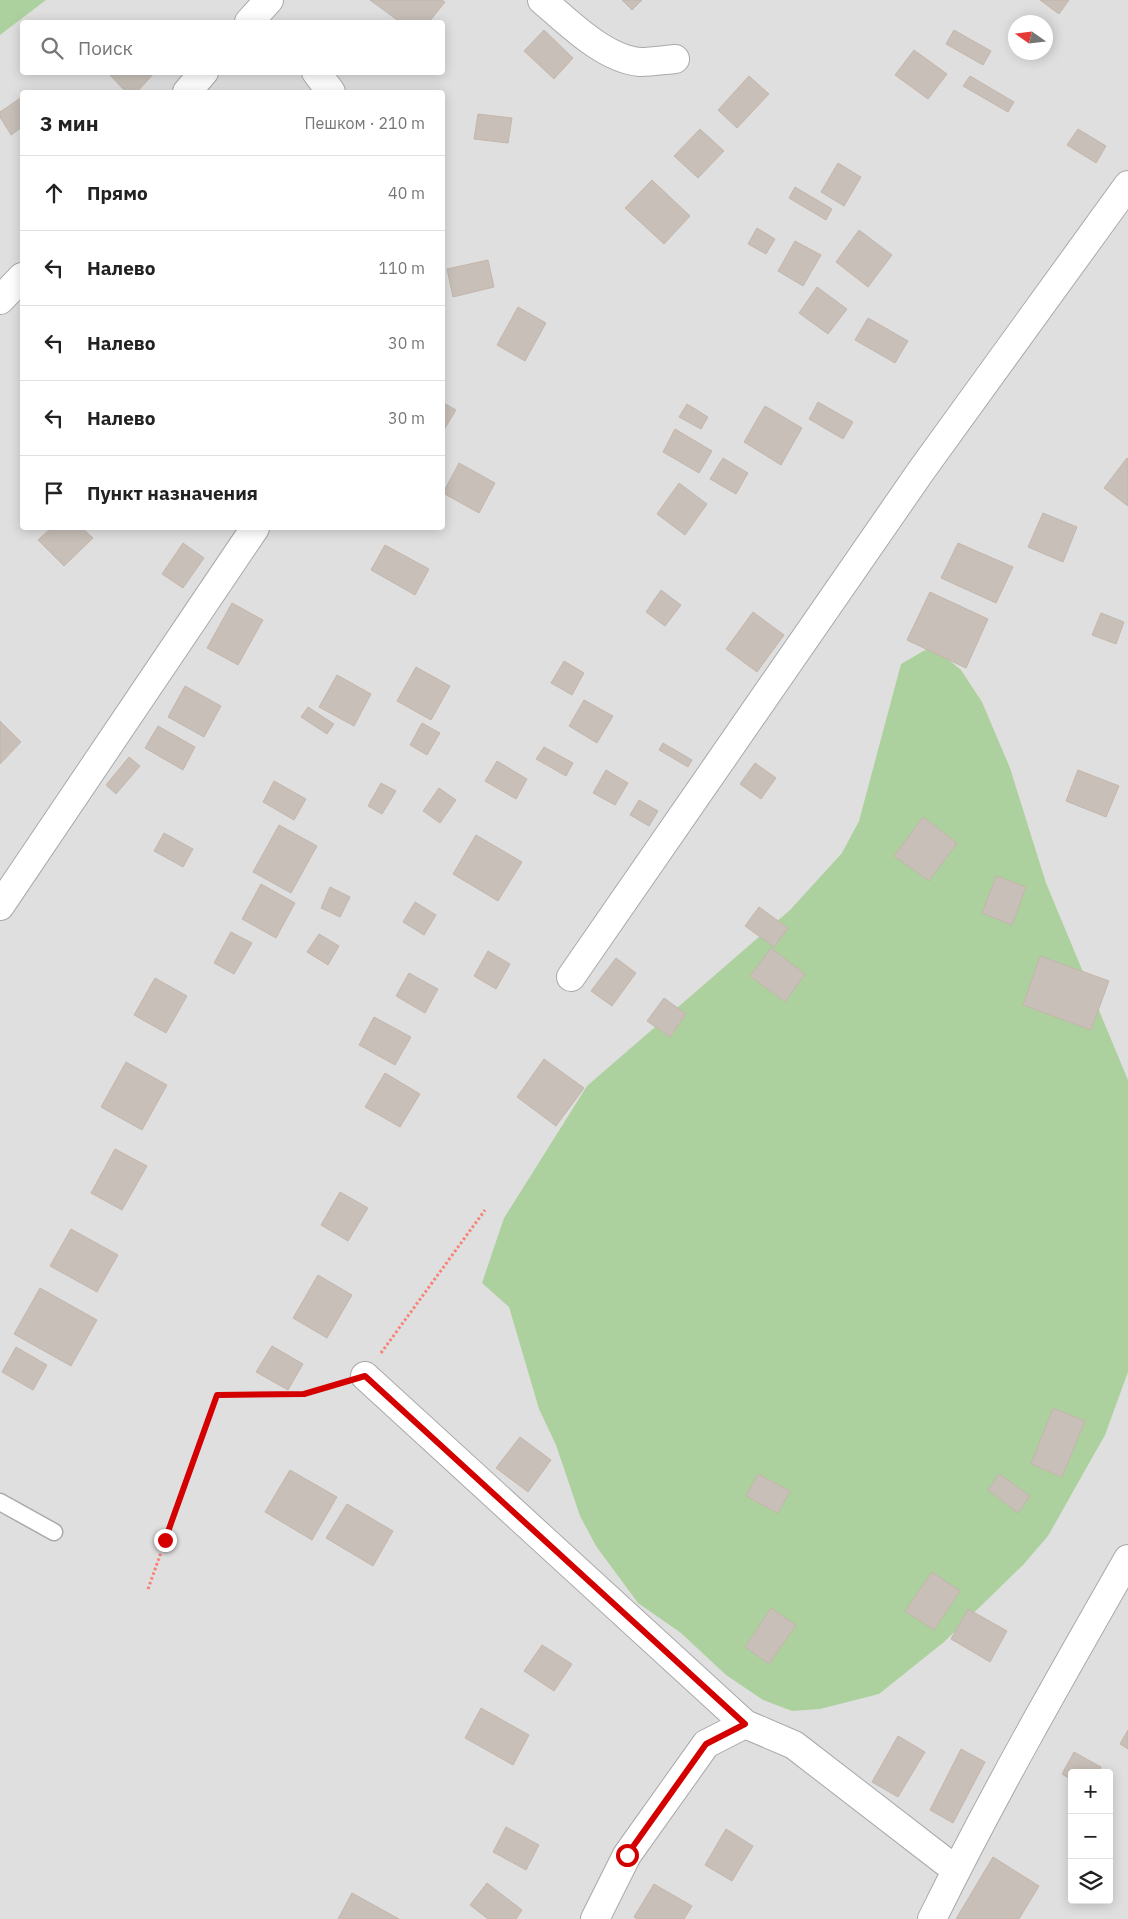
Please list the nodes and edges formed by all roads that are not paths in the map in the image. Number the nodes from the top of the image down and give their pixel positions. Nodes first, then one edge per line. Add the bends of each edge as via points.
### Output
1 (542, 0) edge
2 (675, 59) dead end
3 (201, 75) edge
4 (318, 75) edge
5 (189, 90) edge
6 (330, 90) edge
7 (1128, 185) edge
8 (20, 279) edge
9 (0, 300) edge
10 (254, 530) edge
11 (0, 906) edge
12 (571, 977) dead end
13 (365, 1376) road end
14 (0, 1502) edge
15 (54, 1532) dead end
16 (1128, 1559) edge
17 (745, 1724) junction
18 (956, 1870) junction
19 (594, 1919) edge
20 (932, 1919) edge

1 - 2 street via 595,44 619,56 639,62
3 - 5 street
4 - 6 street
7 - 12 street via 916,479
8 - 9 street
10 - 11 street
13 - 17 street
14 - 15 lane
16 - 18 street
17 - 18 street via 794,1745
17 - 19 street via 706,1744 627,1855
18 - 20 street

